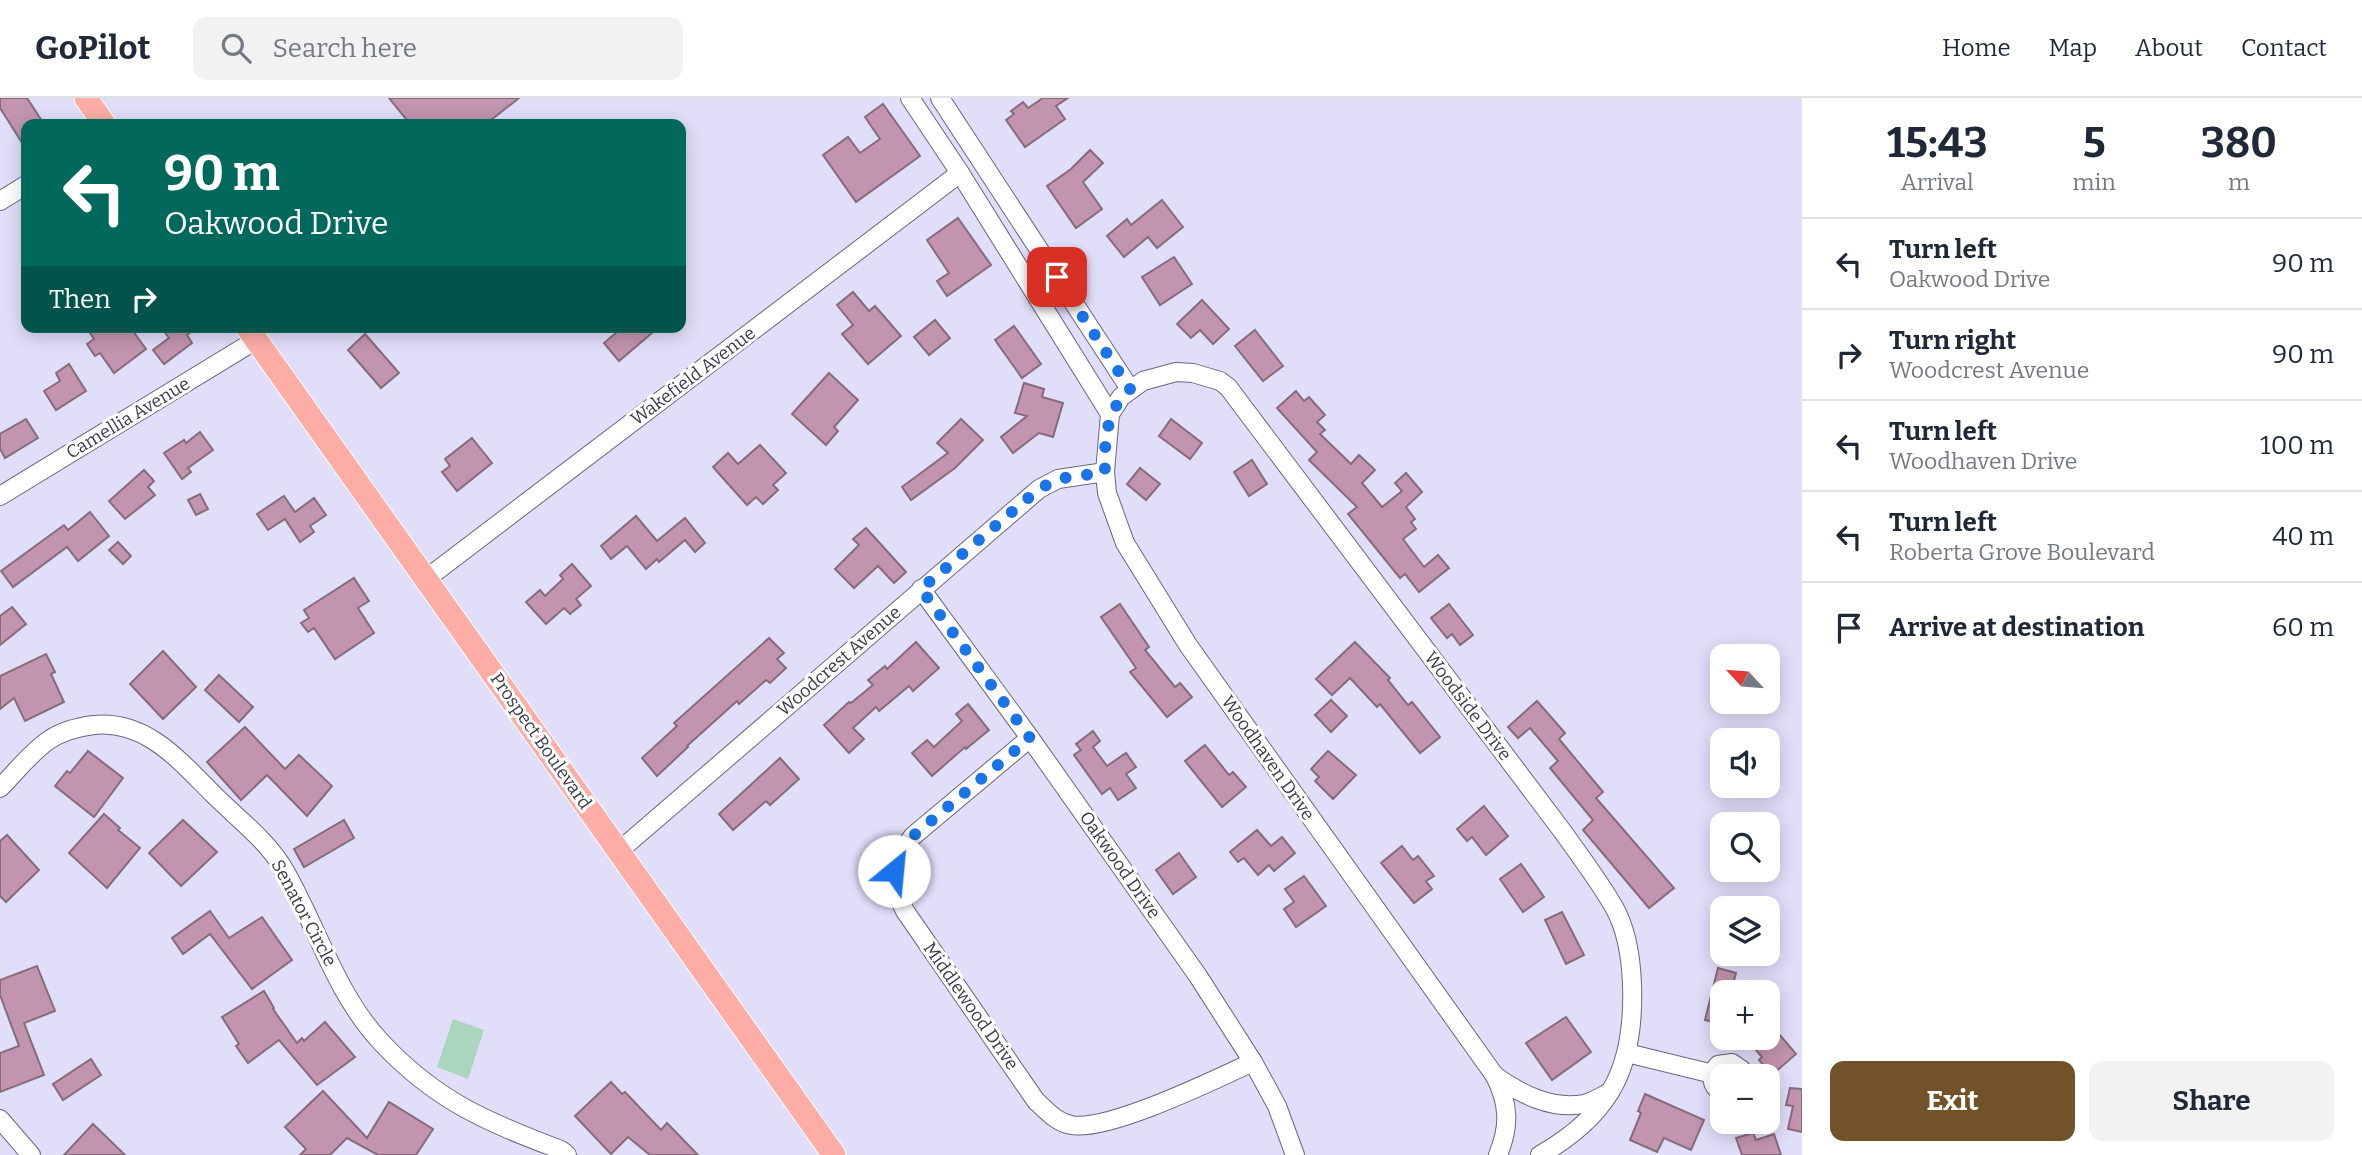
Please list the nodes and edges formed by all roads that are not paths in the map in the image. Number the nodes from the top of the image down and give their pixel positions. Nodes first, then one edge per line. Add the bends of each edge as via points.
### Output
1 (86, 98) edge
2 (911, 98) edge
3 (940, 98) edge
4 (101, 119) edge
5 (960, 173) junction
6 (21, 188) edge
7 (0, 201) edge
8 (251, 334) edge
9 (1130, 389) junction
10 (1110, 414) junction
11 (1105, 472) junction
12 (0, 496) edge
13 (426, 579) junction
14 (921, 589) junction
15 (1030, 738) junction
16 (0, 788) edge
17 (619, 851) junction
18 (1627, 1053) junction
19 (1253, 1062) junction
20 (1710, 1073) edge
21 (1495, 1076) junction
22 (1610, 1093) junction
23 (0, 1119) edge
24 (31, 1155) edge
25 (567, 1155) edge
26 (834, 1155) edge
27 (1295, 1155) edge
28 (1498, 1155) edge
29 (1540, 1155) edge

1 - 4 main road
2 - 5 street
3 - 9 street
5 - 10 street
5 - 13 street, Wakefield Avenue
6 - 7 street
8 - 12 street, Camellia Avenue
8 - 13 main road, Prospect Boulevard
9 - 10 street, Woodside Drive
9 - 18 street, Woodside Drive via 1176,372 1193,373 1228,387 1563,832 1615,908 1624,932 1633,1009
10 - 11 street, Woodhaven Drive
11 - 14 street, Woodcrest Avenue via 1058,479 1039,489
11 - 21 street, Woodhaven Drive via 1107,493 1125,543 1180,634
13 - 17 main road, Prospect Boulevard
14 - 15 street, Oakwood Drive
14 - 17 street, Woodcrest Avenue
15 - 19 street, Oakwood Drive
15 - 19 street, Middlewood Drive via 913,836 899,854 894,885 905,911 1036,1101 1055,1119 1094,1125 1174,1098
16 - 25 street, Senator Circle via 51,738 78,727 103,724 145,734 169,750 277,857 344,990 380,1041 412,1073 495,1126
17 - 26 main road, Prospect Boulevard
18 - 20 street
18 - 22 street, Woodside Drive
19 - 27 street, Oakwood Drive
21 - 22 street, Woodhaven Drive via 1521,1094 1550,1103 1584,1104
21 - 28 street, Woodhaven Drive via 1506,1105 1506,1135
22 - 29 street, Woodside Drive via 1582,1128
23 - 24 street

